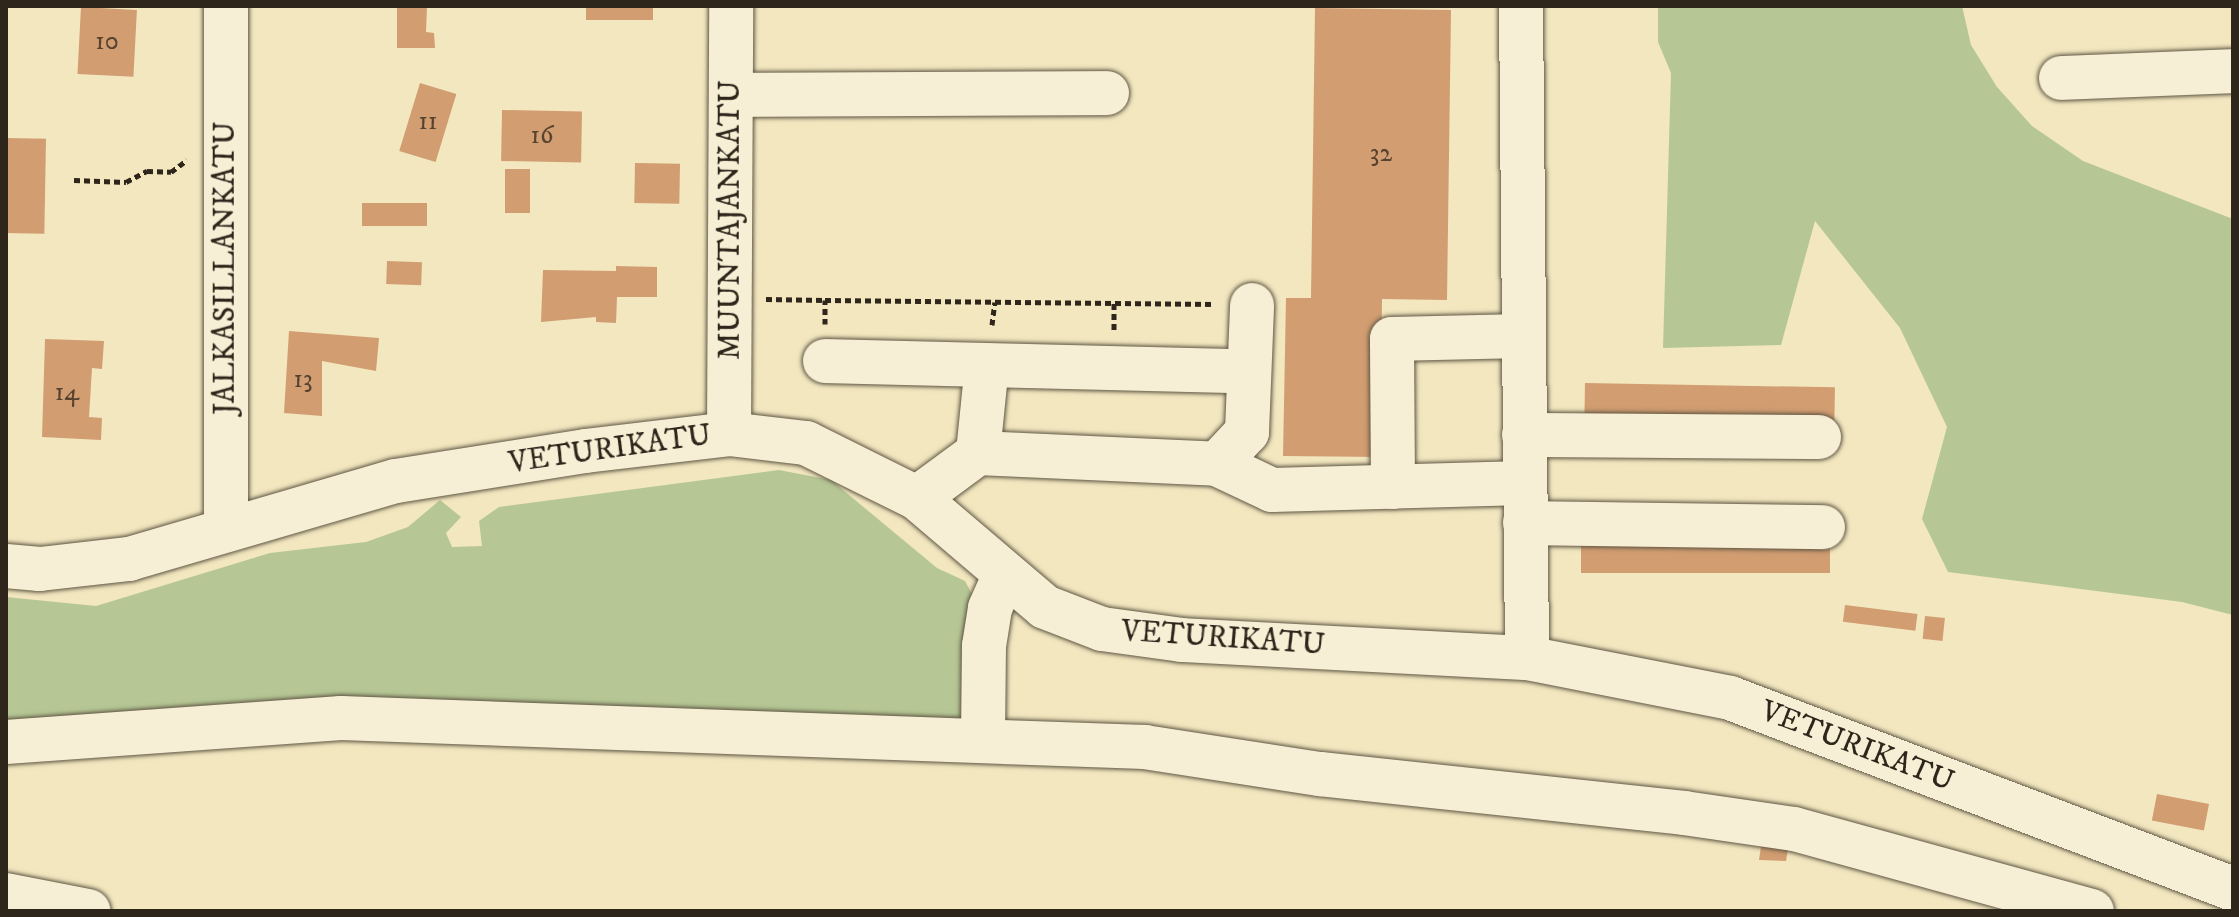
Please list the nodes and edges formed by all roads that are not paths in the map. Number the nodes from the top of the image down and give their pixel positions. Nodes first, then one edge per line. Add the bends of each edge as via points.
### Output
1 (226, 6) edge
2 (731, 6) edge
3 (1521, 6) edge
4 (2233, 71) edge
5 (2061, 78) dead end
6 (1107, 93) dead end
7 (731, 95) junction
8 (1252, 305) road end
9 (1523, 336) junction
10 (825, 361) road end
11 (987, 365) junction
12 (1249, 371) junction
13 (729, 434) junction
14 (1524, 435) junction
15 (1819, 437) dead end
16 (978, 453) junction
17 (1217, 464) junction
18 (1393, 487) junction
19 (917, 498) junction
20 (1525, 503) junction
21 (1823, 527) dead end
22 (226, 530) junction
23 (6, 566) edge
24 (1005, 574) junction
25 (1527, 658) junction
26 (983, 739) junction
27 (6, 742) edge
28 (2233, 889) edge
29 (6, 895) edge
30 (88, 911) edge
31 (2092, 911) edge

1 - 22 street, JALKASILLANKATU
2 - 7 street, MUUNTAJANKATU
3 - 9 street
4 - 5 street
6 - 7 street
7 - 13 street, MUUNTAJANKATU
8 - 12 street
9 - 14 street
9 - 18 street via 1392,339
10 - 11 street
11 - 12 street
11 - 16 street
12 - 17 street via 1247,432
13 - 19 street, VETURIKATU via 806,443
13 - 22 street, VETURIKATU via 396,481
14 - 15 street
14 - 20 street
16 - 17 street
16 - 19 street
17 - 18 street via 1272,490
18 - 20 street
19 - 24 street, VETURIKATU
20 - 21 street
20 - 25 street
22 - 23 street, VETURIKATU via 129,559 40,569
24 - 25 street, VETURIKATU via 1045,607 1102,629 1182,640
24 - 26 street via 990,608 984,646
25 - 28 street, VETURIKATU via 1730,698
26 - 27 street via 341,718
26 - 31 street via 1145,747 1320,774 1794,829
29 - 30 street

